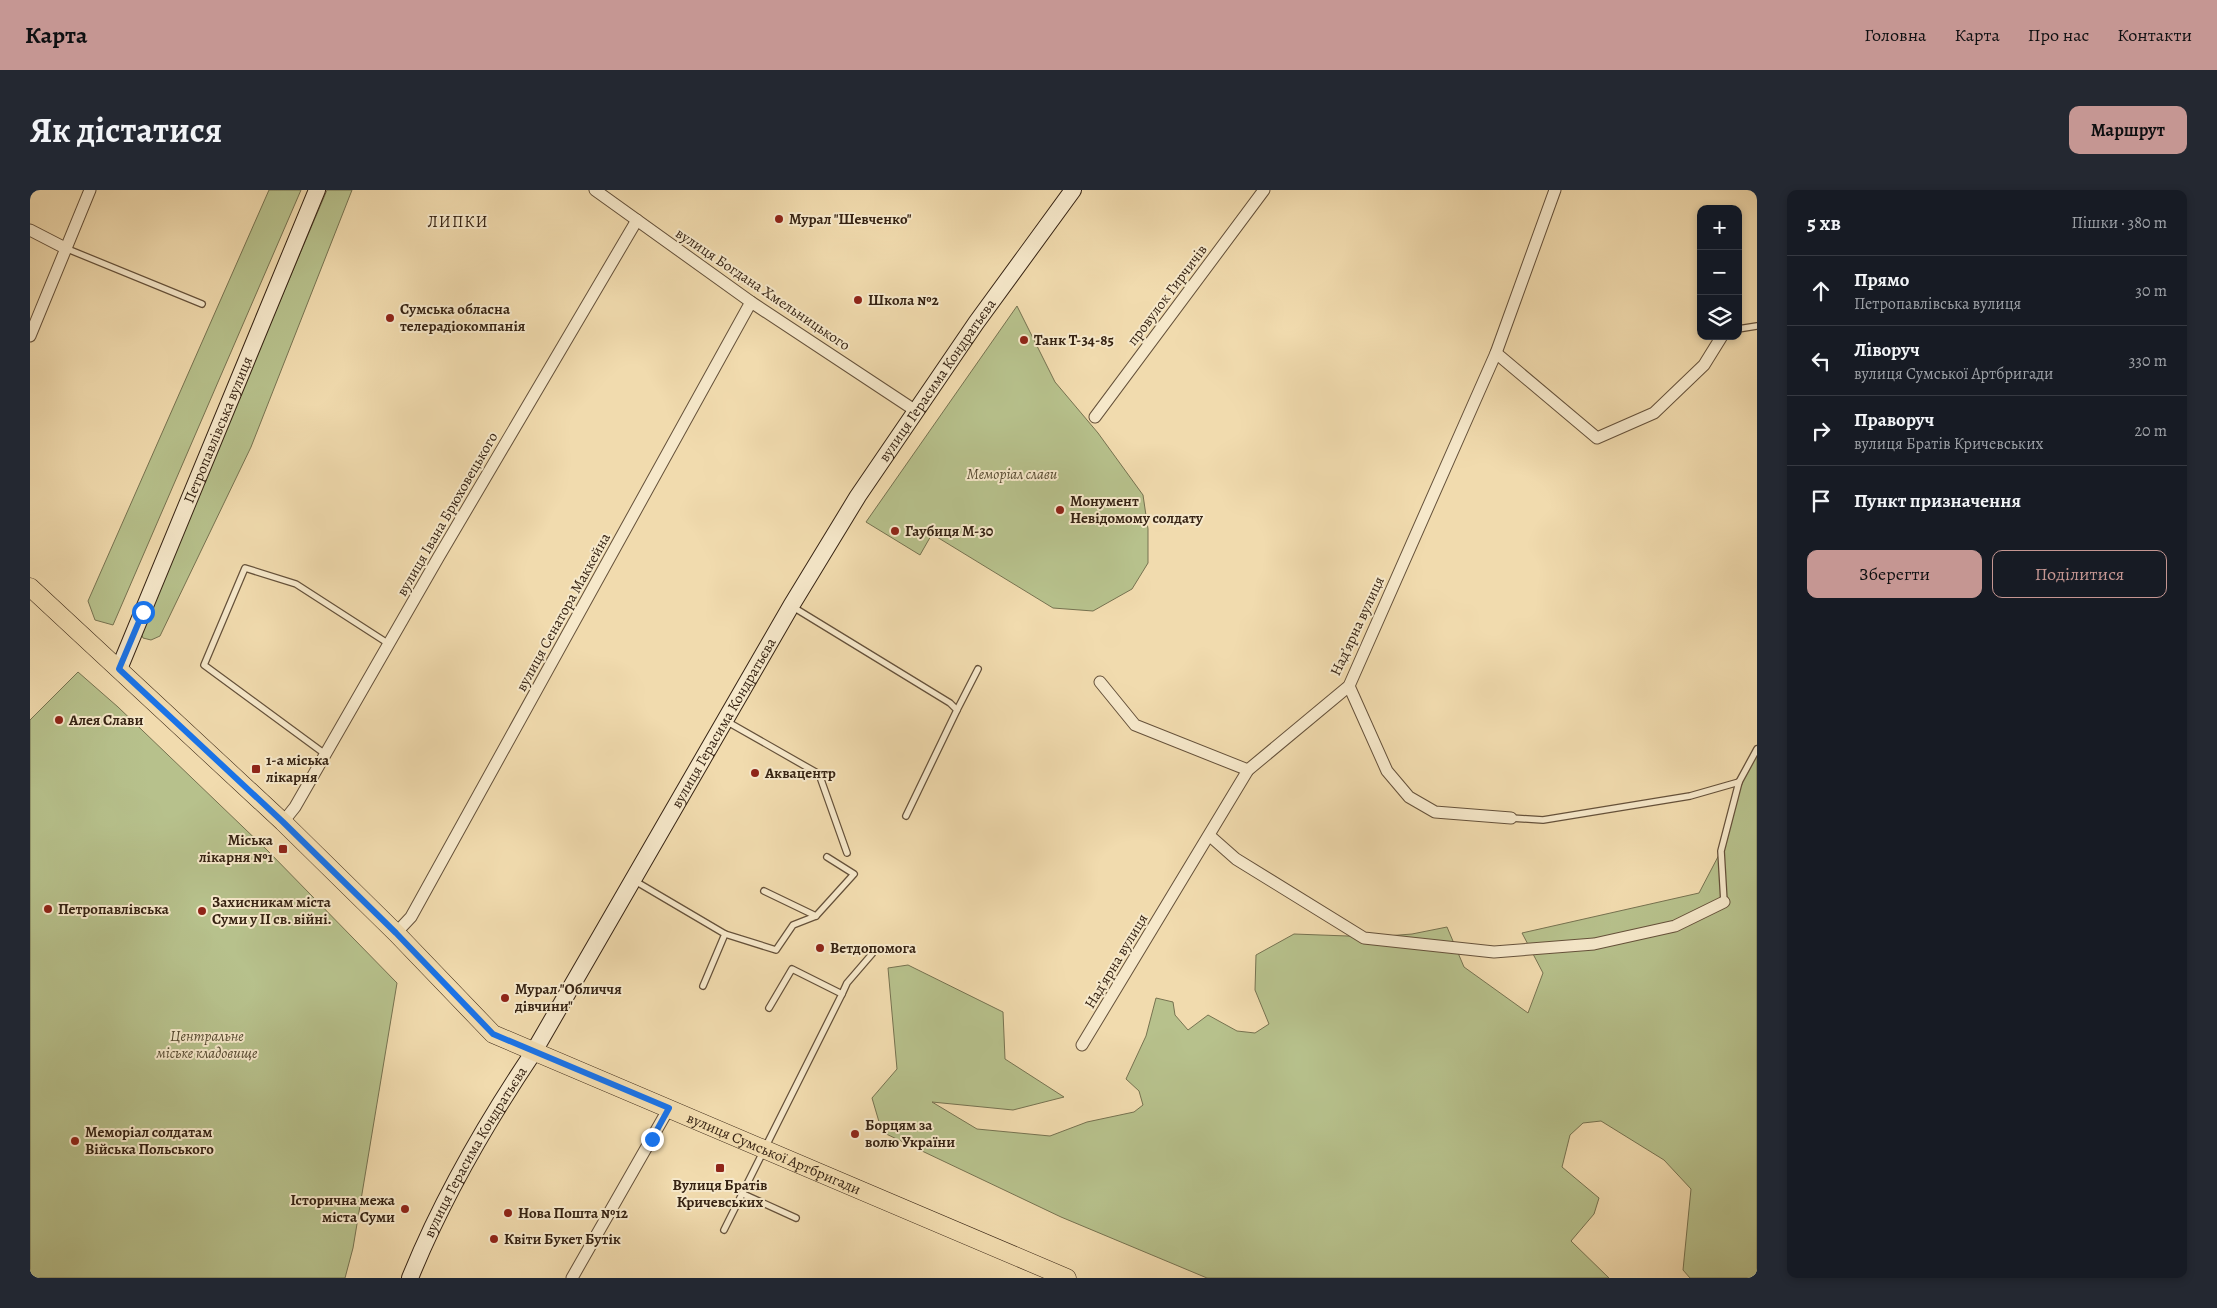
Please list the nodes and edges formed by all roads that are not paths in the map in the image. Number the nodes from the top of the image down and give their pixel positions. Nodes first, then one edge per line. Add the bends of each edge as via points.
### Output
1 (90, 190) edge
2 (317, 190) edge
3 (594, 190) edge
4 (1073, 190) edge
5 (1264, 190) edge
6 (1555, 190) edge
7 (637, 220) junction
8 (30, 230) edge
9 (65, 248) junction
10 (751, 302) junction
11 (202, 304) dead end
12 (1757, 326) edge
13 (1742, 328) edge
14 (30, 336) edge
15 (1720, 340) edge
16 (1496, 353) junction
17 (916, 411) junction
18 (1095, 417) dead end
19 (30, 586) edge
20 (791, 606) junction
21 (389, 644) junction
22 (119, 669) junction
23 (978, 669) dead end
24 (1100, 682) dead end
25 (1348, 686) junction
26 (956, 710) junction
27 (724, 720) junction
28 (1757, 749) edge
29 (326, 754) junction
30 (1248, 770) junction
31 (1739, 782) junction
32 (906, 816) dead end
33 (1510, 818) joint
34 (283, 822) junction
35 (1210, 836) junction
36 (847, 853) dead end
37 (827, 857) dead end
38 (633, 880) junction
39 (764, 891) dead end
40 (1724, 902) joint
41 (816, 916) junction
42 (396, 933) junction
43 (725, 934) junction
44 (872, 954) dead end
45 (703, 986) dead end
46 (842, 994) junction
47 (770, 1008) dead end
48 (1082, 1045) dead end
49 (533, 1053) junction
50 (669, 1108) junction
51 (765, 1149) junction
52 (743, 1194) junction
53 (796, 1218) dead end
54 (724, 1230) dead end
55 (410, 1278) edge
56 (572, 1278) edge
57 (1067, 1278) edge

1 - 9 street
2 - 22 street, Петропавлівська вулиця
3 - 7 street, вулиця Богдана Хмельницького
4 - 17 street, вулиця Герасима Кондратьєва
5 - 18 street, провулок Гирчичів
6 - 16 street, Надʼярна вулиця
7 - 10 street, вулиця Богдана Хмельницького
7 - 21 street, вулиця Івана Брюховецького
8 - 9 street
9 - 11 lane
9 - 14 street
10 - 17 street, вулиця Богдана Хмельницького
10 - 42 street, вулиця Сенатора Маккейна via 411,917
12 - 13 lane
15 - 16 street via 1704,365 1654,413 1597,438
16 - 25 street, Надʼярна вулиця
17 - 20 street, вулиця Герасима Кондратьєва via 858,496
19 - 22 main road, вулиця Сумської Артбригади
20 - 26 lane via 950,703
20 - 27 street, вулиця Герасима Кондратьєва
21 - 29 street, вулиця Івана Брюховецького
21 - 29 lane via 296,584 245,568 204,665
22 - 34 main road, вулиця Сумської Артбригади
23 - 26 lane
24 - 30 street via 1135,725
25 - 30 street, Надʼярна вулиця
25 - 33 street via 1386,771 1409,797 1435,812
26 - 32 lane
27 - 36 lane via 819,774
27 - 38 street, вулиця Герасима Кондратьєва
28 - 31 lane
29 - 34 street, вулиця Івана Брюховецького
30 - 35 street, Надʼярна вулиця
31 - 33 lane via 1690,796 1542,820
31 - 40 lane via 1721,852
34 - 42 main road, вулиця Сумської Артбригади
35 - 40 street via 1236,859 1364,938 1494,952 1594,944 1675,926
35 - 48 street, Надʼярна вулиця
37 - 41 lane via 854,874
38 - 43 lane
38 - 49 street, вулиця Герасима Кондратьєва
39 - 41 lane
41 - 43 lane via 793,925 776,950
42 - 49 main road, вулиця Сумської Артбригади via 493,1034
43 - 45 lane
44 - 46 lane
46 - 47 lane via 792,969
46 - 51 lane
49 - 50 main road, вулиця Сумської Артбригади
49 - 55 street, вулиця Герасима Кондратьєва via 496,1108
50 - 51 main road, вулиця Сумської Артбригади
50 - 56 street
51 - 52 lane
51 - 57 main road, вулиця Сумської Артбригади
52 - 53 lane
52 - 54 lane

